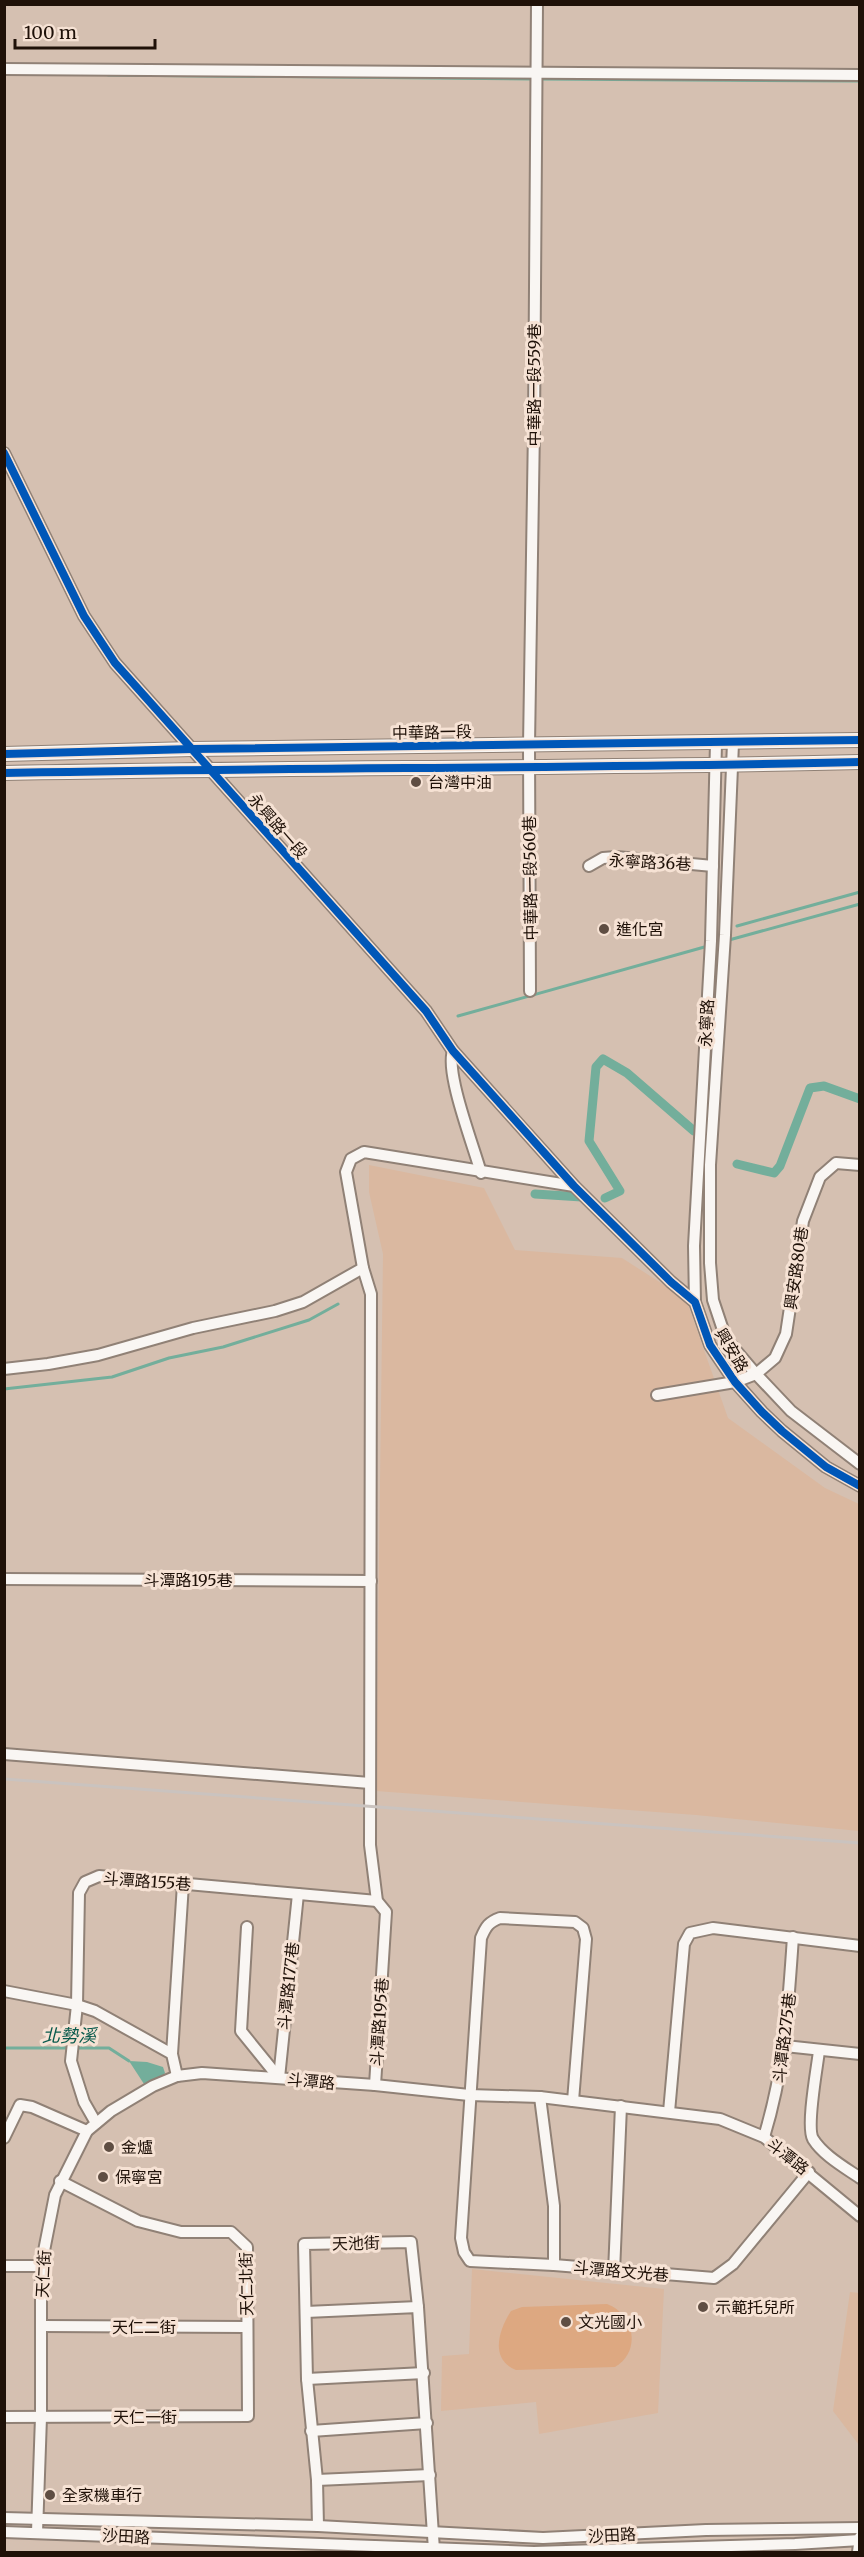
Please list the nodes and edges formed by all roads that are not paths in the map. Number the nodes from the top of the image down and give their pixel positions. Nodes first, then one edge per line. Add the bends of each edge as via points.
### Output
1 (537, 4) edge
2 (4, 69) edge
3 (536, 73) junction
4 (860, 75) edge
5 (4, 453) edge
6 (860, 740) edge
7 (717, 743) junction
8 (733, 743) junction
9 (528, 745) junction
10 (192, 748) junction
11 (4, 754) edge
12 (860, 762) edge
13 (734, 765) junction
14 (529, 766) junction
15 (716, 766) junction
16 (209, 769) junction
17 (4, 773) edge
18 (589, 866) dead end
19 (713, 866) junction
20 (530, 991) dead end
21 (453, 1051) junction
22 (860, 1165) edge
23 (481, 1173) junction
24 (574, 1186) junction
25 (363, 1268) junction
26 (713, 1300) junction
27 (695, 1302) junction
28 (4, 1369) edge
29 (756, 1374) junction
30 (735, 1382) junction
31 (657, 1395) dead end
32 (860, 1464) edge
33 (860, 1486) edge
34 (4, 1579) edge
35 (371, 1581) junction
36 (4, 1754) edge
37 (370, 1783) junction
38 (183, 1884) junction
39 (298, 1894) junction
40 (377, 1901) junction
41 (247, 1927) dead end
42 (793, 1937) junction
43 (860, 1946) edge
44 (4, 1991) edge
45 (77, 2005) junction
46 (785, 2046) junction
47 (819, 2051) junction
48 (172, 2054) junction
49 (860, 2054) edge
50 (177, 2076) junction
51 (279, 2078) junction
52 (375, 2085) junction
53 (469, 2095) junction
54 (540, 2097) junction
55 (573, 2101) junction
56 (621, 2106) junction
57 (669, 2112) junction
58 (96, 2123) junction
59 (87, 2131) junction
60 (764, 2137) junction
61 (4, 2138) edge
62 (809, 2172) junction
63 (860, 2178) edge
64 (60, 2181) junction
65 (858, 2212) edge
66 (554, 2265) junction
67 (4, 2266) edge
68 (41, 2266) junction
69 (614, 2272) junction
70 (418, 2307) junction
71 (306, 2312) junction
72 (42, 2326) junction
73 (246, 2327) junction
74 (424, 2373) junction
75 (307, 2379) junction
76 (248, 2416) joint
77 (4, 2417) edge
78 (41, 2417) junction
79 (427, 2423) junction
80 (310, 2431) junction
81 (430, 2475) junction
82 (317, 2480) junction
83 (4, 2518) edge
84 (37, 2519) junction
85 (318, 2526) junction
86 (860, 2528) edge
87 (4, 2532) edge
88 (37, 2532) junction
89 (433, 2533) junction
90 (859, 2539) edge
91 (823, 2542) junction
92 (434, 2550) junction
93 (814, 2553) edge
94 (858, 2553) edge

1 - 3 street, 中華路一段559巷
2 - 3 street
3 - 4 street
3 - 9 street, 中華路一段559巷
5 - 10 street, 永興路一段 via 97,638
6 - 8 main road, 中華路一段
7 - 8 main road, 中華路一段
7 - 9 main road, 中華路一段
7 - 15 street, 永寧路
8 - 13 street, 永寧路
9 - 10 main road, 中華路一段
9 - 14 street, 中華路一段559巷
10 - 11 main road, 中華路一段
10 - 16 street, 永興路一段
12 - 13 main road, 中華路一段
13 - 15 main road, 中華路一段
13 - 26 street, 永寧路 via 711,1165
14 - 15 main road, 中華路一段
14 - 16 main road, 中華路一段
14 - 20 street, 中華路一段560巷
15 - 19 street, 永寧路
16 - 17 main road, 中華路一段
16 - 21 street, 永興路一段 via 426,1011
18 - 19 street, 永寧路36巷 via 603,858 616,857
19 - 27 street, 永寧路 via 696,1189
21 - 23 street via 450,1059 454,1082
21 - 24 street, 永興路一段
22 - 29 street, 興安路80巷 via 836,1163 820,1177 803,1221 786,1335 775,1358
23 - 24 street
23 - 25 street, 斗潭路195巷 via 364,1152 351,1159 347,1182
24 - 27 street
25 - 28 street via 303,1302 275,1311 193,1328 98,1355
25 - 35 street, 斗潭路195巷 via 371,1294
26 - 27 street
26 - 29 street, 興安路 via 726,1339
27 - 30 street, 興安路 via 710,1345
29 - 30 street, 興安路80巷
29 - 32 street, 興安路 via 791,1411
30 - 31 street, 興安路80巷
30 - 33 street, 興安路 via 782,1431 826,1467
34 - 35 street, 斗潭路195巷
35 - 37 street, 斗潭路195巷
36 - 37 street
37 - 40 street, 斗潭路195巷 via 370,1845
38 - 39 street, 斗潭路155巷
38 - 45 street, 斗潭路155巷 via 99,1876 85,1882 79,1893
38 - 48 street
39 - 40 street, 斗潭路155巷
39 - 51 street, 斗潭路177巷
40 - 52 street, 斗潭路195巷 via 386,1912
41 - 51 street via 241,2031
42 - 43 street
42 - 46 street, 斗潭路275巷
42 - 57 street via 713,1928 690,1933 684,1944
44 - 45 street
45 - 48 street
45 - 58 street, 斗潭路155巷 via 71,2061 84,2102
46 - 47 street
46 - 60 street, 斗潭路275巷
47 - 49 street
47 - 63 street via 811,2137
48 - 50 street
50 - 51 street, 斗潭路 via 202,2073
50 - 58 street, 天仁街 via 136,2096
51 - 52 street, 斗潭路
52 - 53 street, 斗潭路
53 - 54 street, 斗潭路
53 - 55 street via 482,1938 487,1924 500,1918 575,1922 583,1928 586,1939
53 - 66 street via 461,2238 464,2252 470,2261
54 - 55 street, 斗潭路
54 - 66 street, 斗潭路文光巷 via 554,2206
55 - 56 street, 斗潭路
56 - 57 street, 斗潭路
56 - 69 street
57 - 60 street, 斗潭路 via 720,2119
58 - 59 street, 天仁街
59 - 61 street via 20,2105
59 - 64 street, 天仁街
60 - 62 street, 斗潭路
62 - 65 street, 斗潭路
62 - 69 street, 斗潭路文光巷 via 733,2264 714,2278
64 - 68 street, 天仁街
64 - 73 street, 天仁北街 via 138,2221 181,2232 231,2232 241,2239 247,2247
66 - 69 street, 斗潭路文光巷
67 - 68 street
68 - 72 street, 天仁街
70 - 71 street
70 - 71 street, 天池街 via 411,2242 304,2244
70 - 74 street, 天池街
71 - 75 street, 天池街
72 - 73 street, 天仁二街
72 - 78 street, 天仁街
73 - 76 street, 天仁北街
74 - 75 street
74 - 79 street, 天池街
75 - 80 street, 天池街
76 - 78 street, 天仁一街
77 - 78 street, 天仁一街
78 - 84 street, 天仁街
79 - 80 street
79 - 81 street, 天池街
80 - 82 street, 天池街
81 - 82 street
81 - 89 street, 天池街
82 - 85 street, 天池街
83 - 84 street, 沙田路
84 - 85 street, 沙田路
84 - 88 street, 天仁街
85 - 89 street, 沙田路
86 - 89 street, 沙田路 via 543,2538
87 - 88 street, 沙田路
88 - 92 street, 沙田路
89 - 92 street, 天池街
90 - 91 street, 沙田路
90 - 94 street
91 - 92 street, 沙田路 via 534,2552
91 - 93 street

